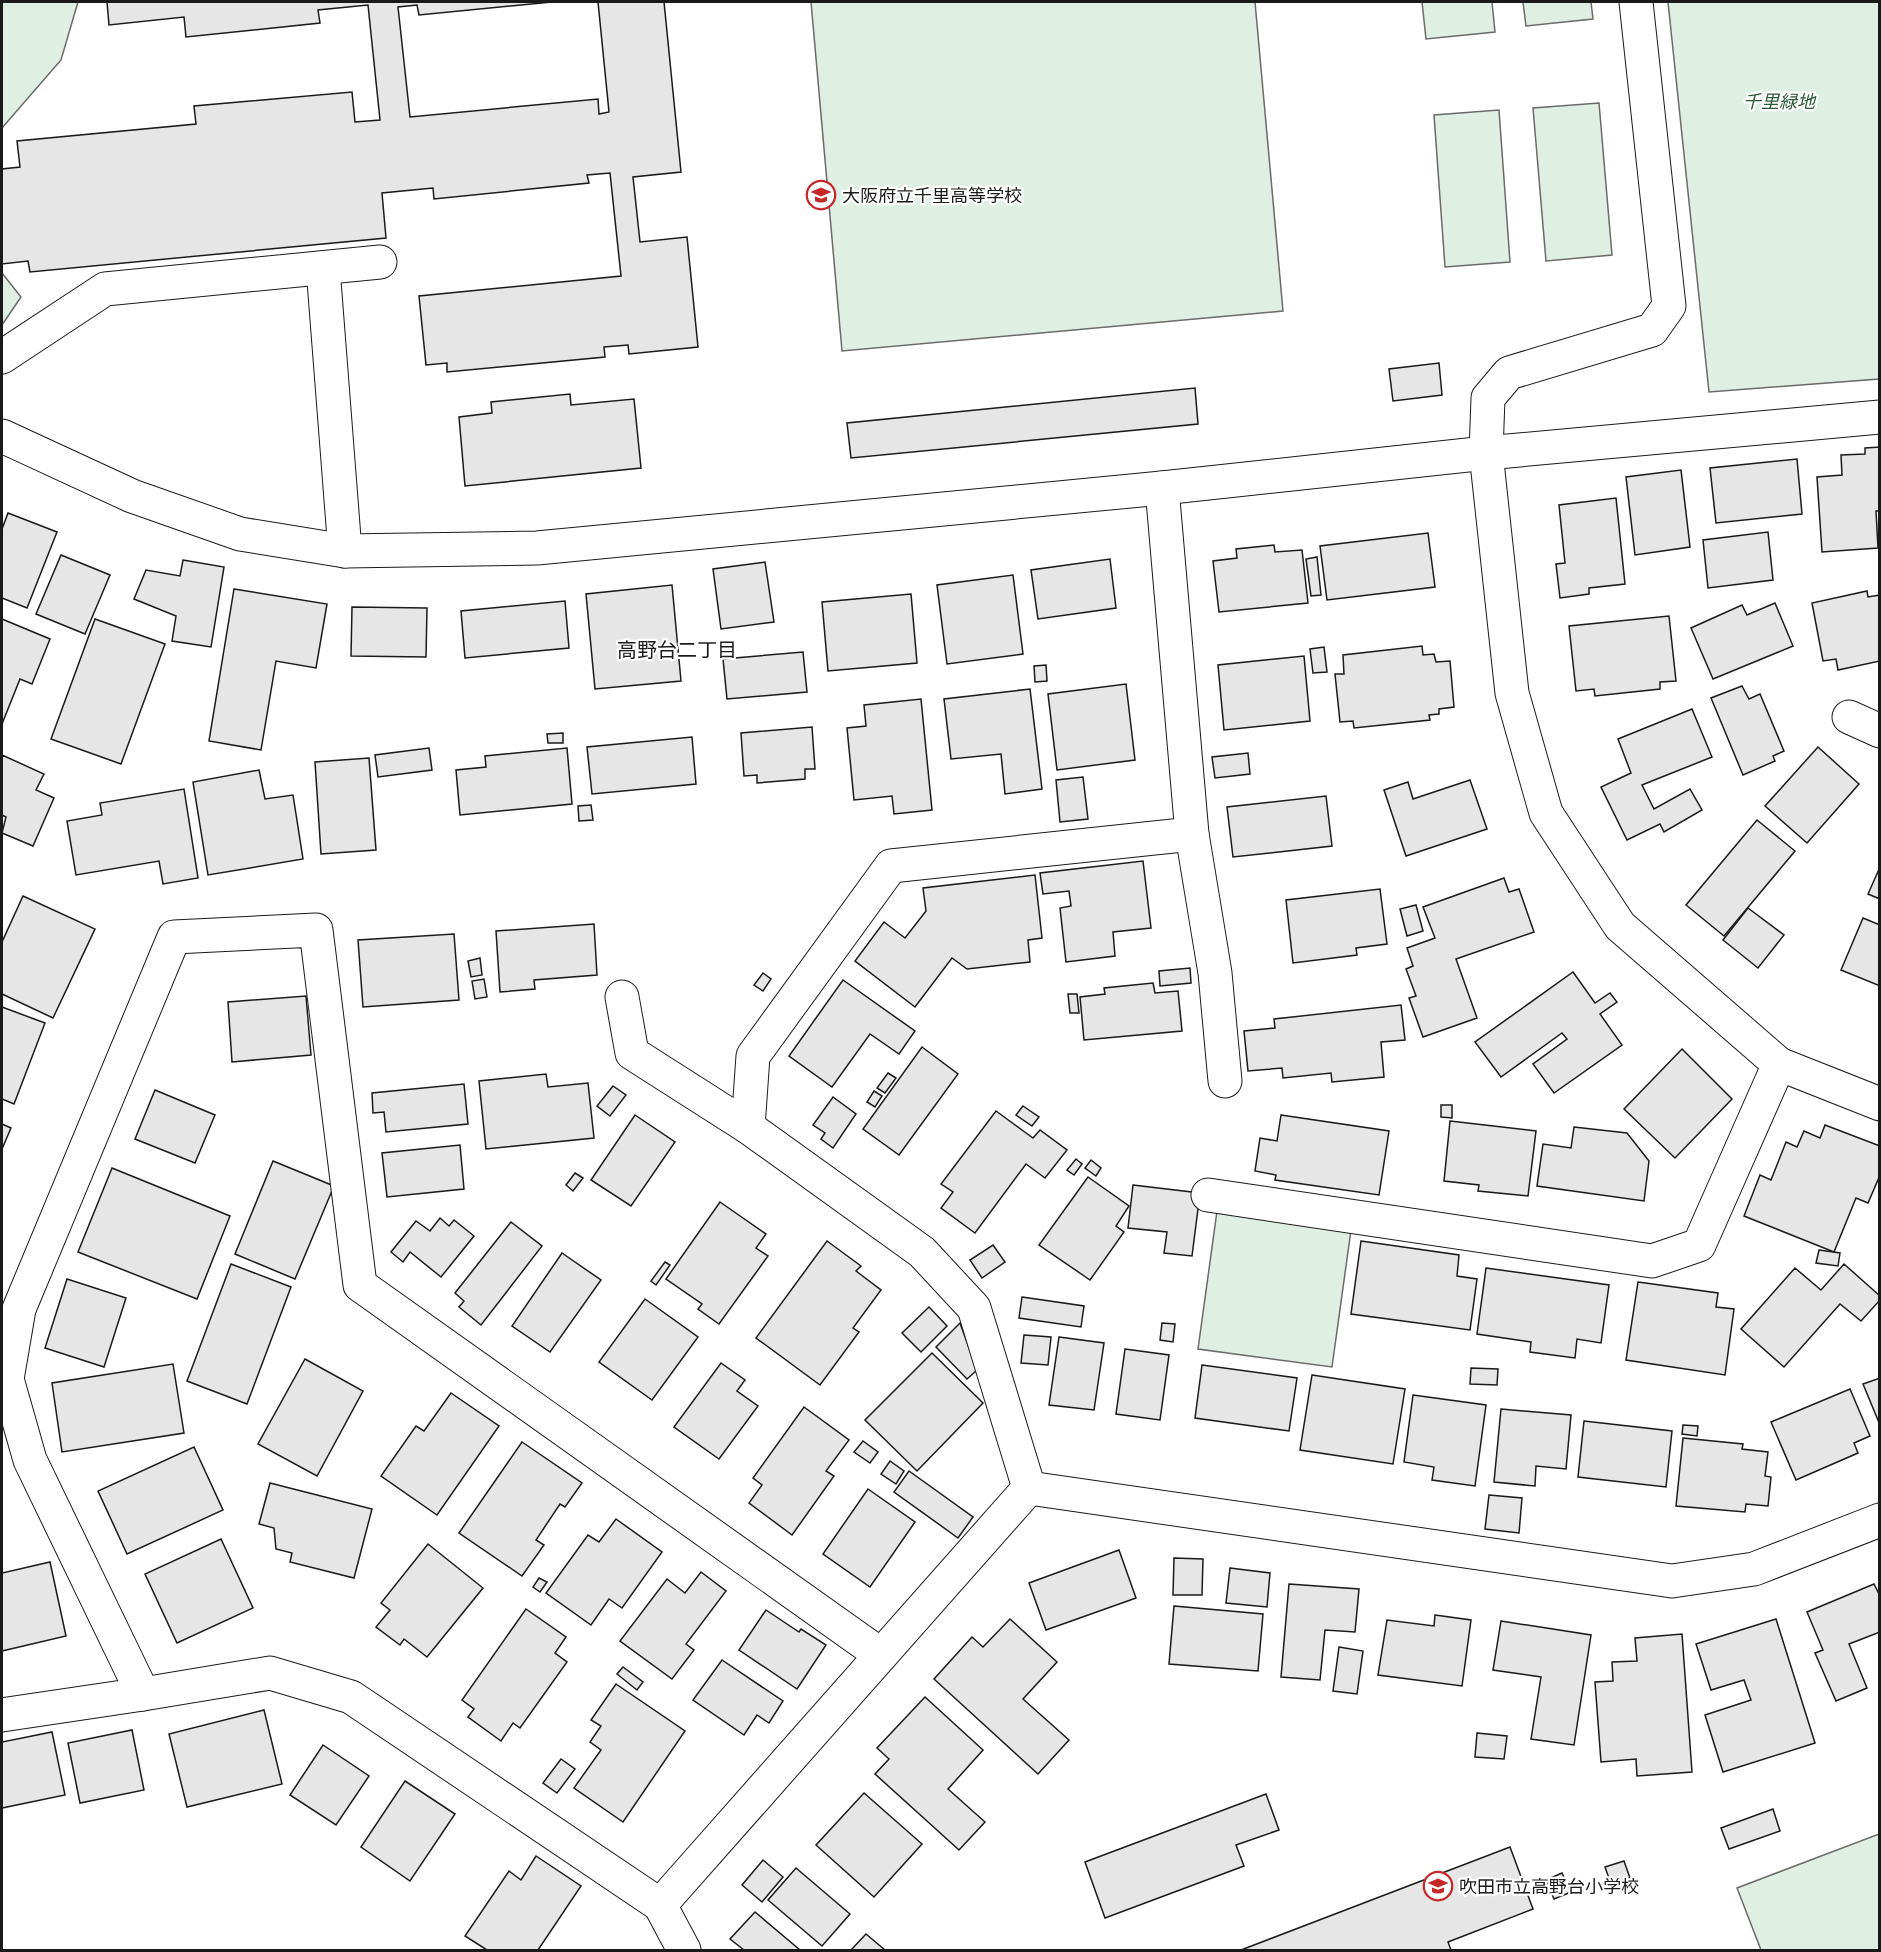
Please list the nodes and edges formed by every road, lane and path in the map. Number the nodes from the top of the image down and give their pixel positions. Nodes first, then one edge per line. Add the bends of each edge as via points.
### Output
1 (1636, 2) edge
2 (380, 262) dead end
3 (323, 268) junction
4 (2, 357) edge
5 (1880, 417) edge
6 (2, 436) edge
7 (1486, 453) junction
8 (1162, 488) junction
9 (345, 550) junction
10 (1849, 717) dead end
11 (1880, 730) edge
12 (1192, 834) junction
13 (622, 997) dead end
14 (1779, 1064) junction
15 (1225, 1082) dead end
16 (1880, 1104) edge
17 (748, 1127) junction
18 (1208, 1195) dead end
19 (1029, 1488) junction
20 (1880, 1520) edge
21 (881, 1655) junction
22 (143, 1695) junction
23 (2, 1715) edge
24 (660, 1905) junction
25 (684, 1950) edge

1 - 7 street via 1669,306 1652,330 1509,372 1488,398
2 - 3 street
3 - 4 street via 105,289
3 - 9 street
5 - 7 street
6 - 9 street via 132,496 240,534
7 - 8 street
7 - 14 street via 1512,693 1546,813 1620,926
8 - 9 street via 537,548
8 - 12 street
10 - 11 street
12 - 15 street via 1215,974
12 - 17 street via 891,866 753,1056
13 - 17 street via 632,1053
14 - 16 street
14 - 18 street via 1699,1245 1652,1260
17 - 19 street via 922,1252 974,1308
19 - 20 street via 1671,1581 1754,1569
19 - 21 street
21 - 22 street via 360,1285 316,930 174,937 19,1309 7,1379 30,1460
21 - 24 street
22 - 23 street
22 - 24 street via 270,1673 351,1697
24 - 25 street

